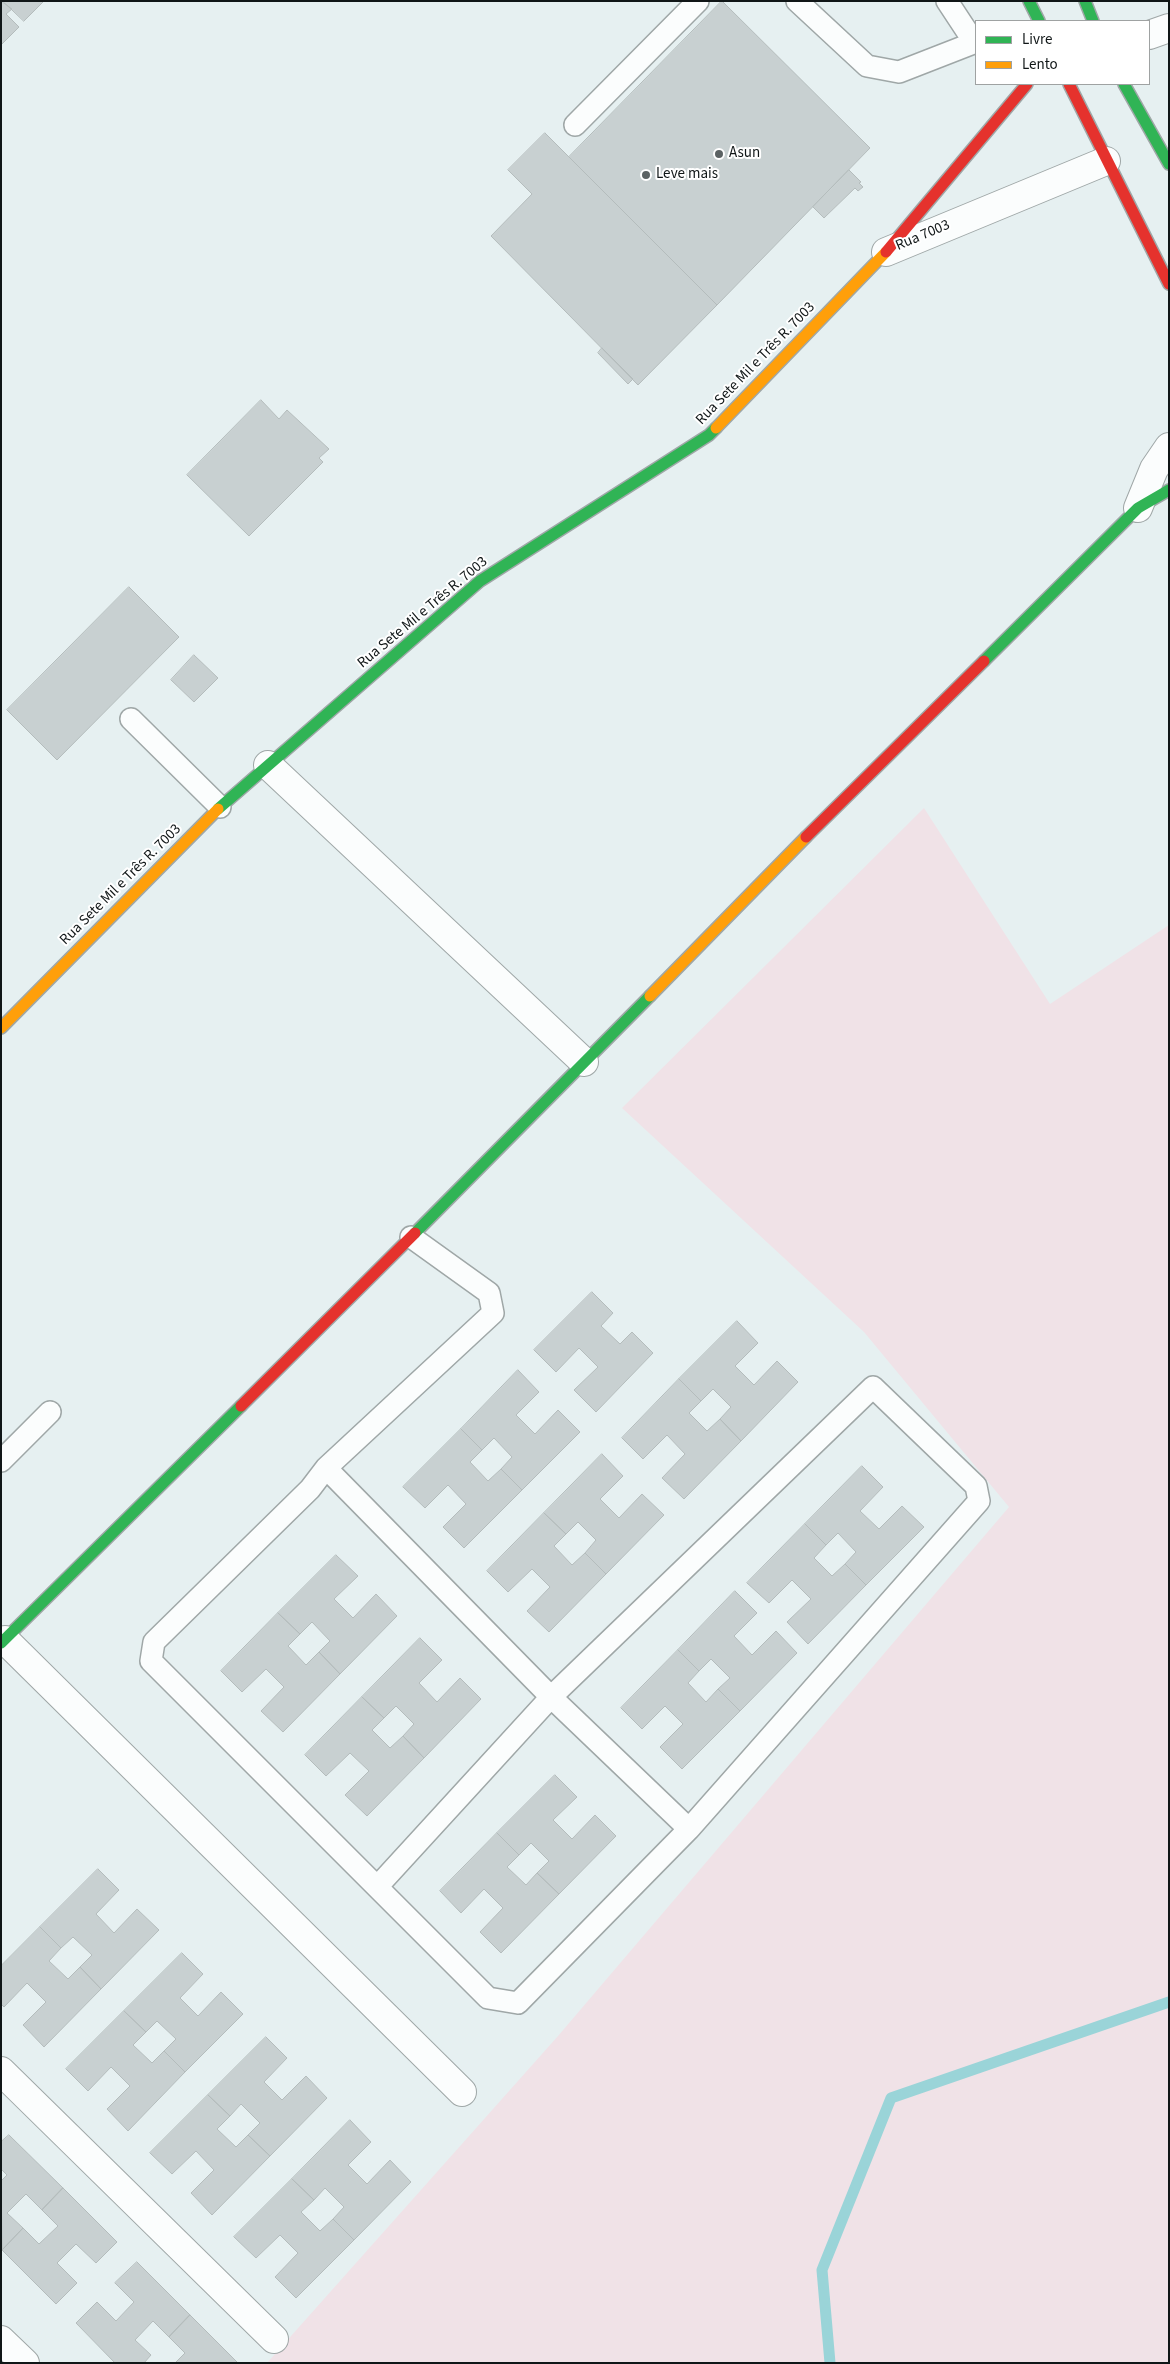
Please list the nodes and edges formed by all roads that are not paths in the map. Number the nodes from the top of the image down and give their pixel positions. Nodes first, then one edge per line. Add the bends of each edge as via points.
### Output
1 (698, 1) edge
2 (797, 1) edge
3 (948, 1) edge
4 (1029, 1) edge
5 (1084, 1) edge
6 (1038, 20) edge
7 (1093, 20) edge
8 (1169, 28) edge
9 (1150, 35) edge
10 (975, 42) edge
11 (1026, 85) edge
12 (1069, 85) edge
13 (1125, 85) edge
14 (575, 125) dead end
15 (1106, 160) junction
16 (1169, 164) edge
17 (886, 252) junction
18 (1169, 284) edge
19 (1169, 447) edge
20 (1169, 490) edge
21 (1138, 508) junction
22 (131, 719) dead end
23 (268, 765) junction
24 (220, 807) junction
25 (1, 1028) edge
26 (584, 1062) junction
27 (411, 1237) junction
28 (50, 1412) dead end
29 (1, 1461) edge
30 (326, 1468) junction
31 (3, 1641) edge
32 (551, 1696) junction
33 (688, 1829) junction
34 (376, 1887) junction
35 (1, 2071) edge
36 (462, 2092) dead end
37 (274, 2339) dead end
38 (1, 2340) edge
39 (25, 2363) edge

1 - 14 lane
2 - 10 lane via 867,66 899,72
3 - 10 lane
4 - 6 street
5 - 7 street
8 - 9 street
11 - 17 street, Rua 7003
12 - 15 street
13 - 16 street
15 - 17 street, Rua 7003
15 - 18 street
17 - 23 street, Rua Sete Mil e Três R. 7003 via 709,435 480,581
19 - 21 street via 1154,469
20 - 21 street
21 - 26 street
22 - 24 lane
23 - 24 street, Rua Sete Mil e Três R. 7003
23 - 26 street
24 - 25 street, Rua Sete Mil e Três R. 7003
26 - 27 street
27 - 30 lane via 489,1293 493,1313
27 - 31 street
28 - 29 lane
30 - 32 lane
30 - 34 lane via 310,1489 154,1642 151,1661
31 - 36 street
32 - 33 lane
32 - 33 lane via 873,1387 976,1486 979,1501
32 - 34 lane
33 - 34 lane via 518,2003 488,1998
35 - 37 street
38 - 39 street

